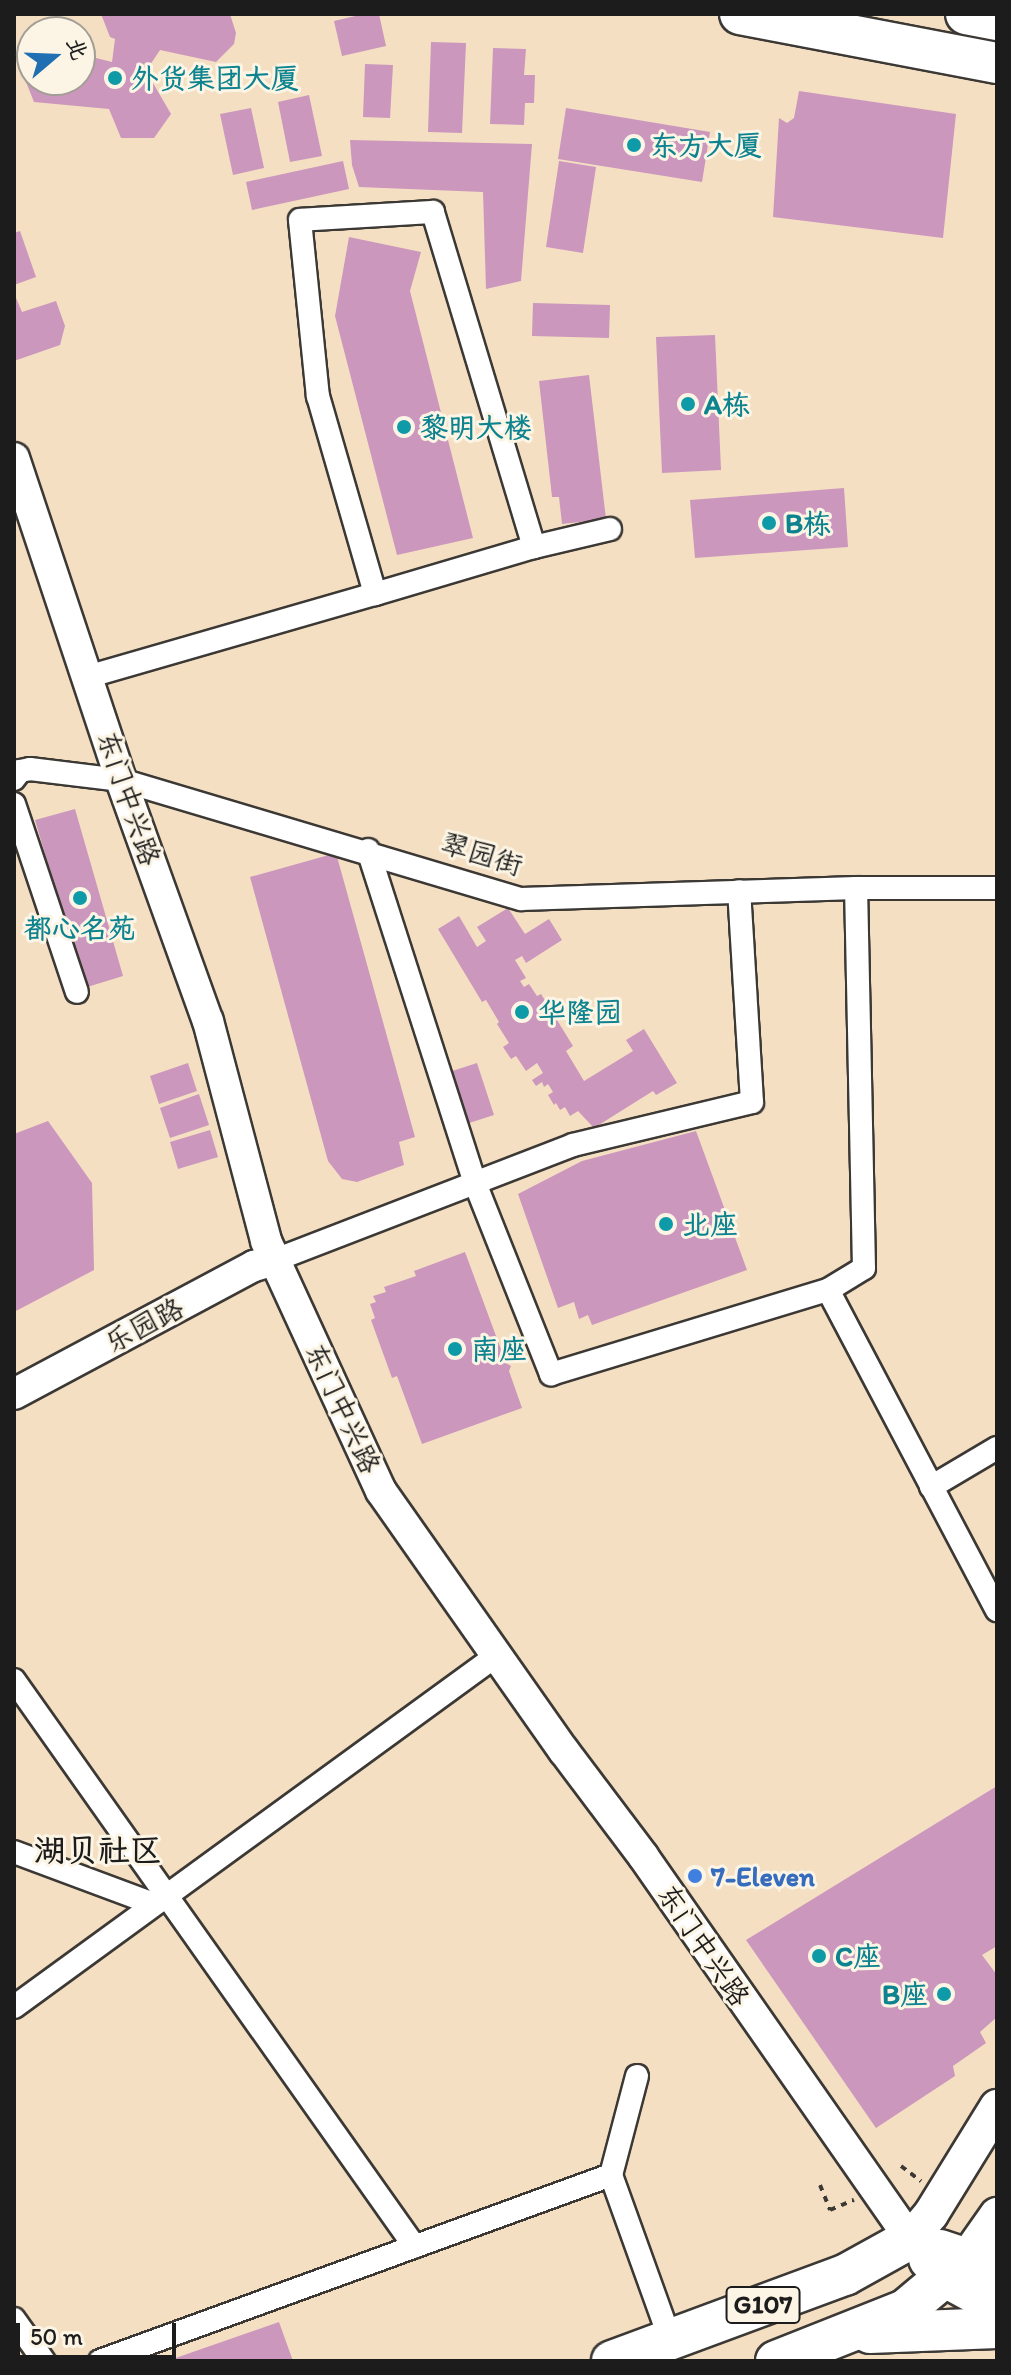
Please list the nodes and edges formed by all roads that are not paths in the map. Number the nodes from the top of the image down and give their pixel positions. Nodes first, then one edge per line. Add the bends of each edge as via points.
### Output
1 (740, 14) edge
2 (966, 14) edge
3 (997, 20) edge
4 (997, 63) edge
5 (14, 458) edge
6 (21, 495) edge
7 (610, 529) dead end
8 (534, 547) junction
9 (375, 594) junction
10 (87, 677) junction
11 (14, 779) edge
12 (121, 780) junction
13 (14, 804) edge
14 (368, 850) junction
15 (856, 888) junction
16 (997, 888) edge
17 (739, 891) junction
18 (77, 992) dead end
19 (475, 1183) junction
20 (275, 1260) junction
21 (828, 1290) junction
22 (14, 1394) edge
23 (997, 1448) edge
24 (931, 1487) junction
25 (997, 1610) edge
26 (497, 1655) junction
27 (14, 1680) edge
28 (14, 1852) edge
29 (160, 1900) junction
30 (14, 2007) edge
31 (637, 2076) dead end
32 (997, 2107) edge
33 (611, 2175) junction
34 (997, 2215) edge
35 (910, 2239) junction
36 (415, 2247) junction
37 (970, 2268) edge
38 (997, 2305) edge
39 (14, 2319) edge
40 (997, 2328) edge
41 (850, 2334) junction
42 (670, 2339) junction
43 (44, 2361) edge
44 (100, 2361) edge
45 (612, 2361) edge
46 (776, 2361) edge

1 - 4 highway
2 - 3 highway
5 - 6 street, 东门中兴路
6 - 10 street, 东门中兴路
7 - 8 street
8 - 9 street
8 - 9 street via 433,212 300,220 318,396
9 - 10 street
10 - 12 street, 东门中兴路
11 - 12 street, 翠园街 via 30,769
12 - 14 street, 翠园街
12 - 20 street, 东门中兴路 via 208,1021
13 - 18 street
14 - 17 street, 翠园街 via 521,899
14 - 19 street
15 - 16 street, 翠园街
15 - 17 street, 翠园街
15 - 21 street via 864,1268
17 - 19 street via 752,1102 573,1145
19 - 20 street
19 - 21 street via 551,1374
20 - 22 street, 乐园路 via 254,1266
20 - 26 street, 东门中兴路 via 381,1491
21 - 24 street
23 - 24 street
24 - 25 street
26 - 29 street
26 - 35 street, 东门中兴路
27 - 29 street
28 - 29 street
29 - 30 street
29 - 36 street
31 - 33 street
32 - 35 main road
33 - 36 street
33 - 42 street
34 - 37 main road
35 - 37 highway
35 - 42 highway, G107 via 845,2275
36 - 44 street
37 - 38 highway
37 - 41 highway, G107 via 905,2310
39 - 43 street
40 - 41 highway
41 - 46 highway, G107
42 - 45 highway, G107

